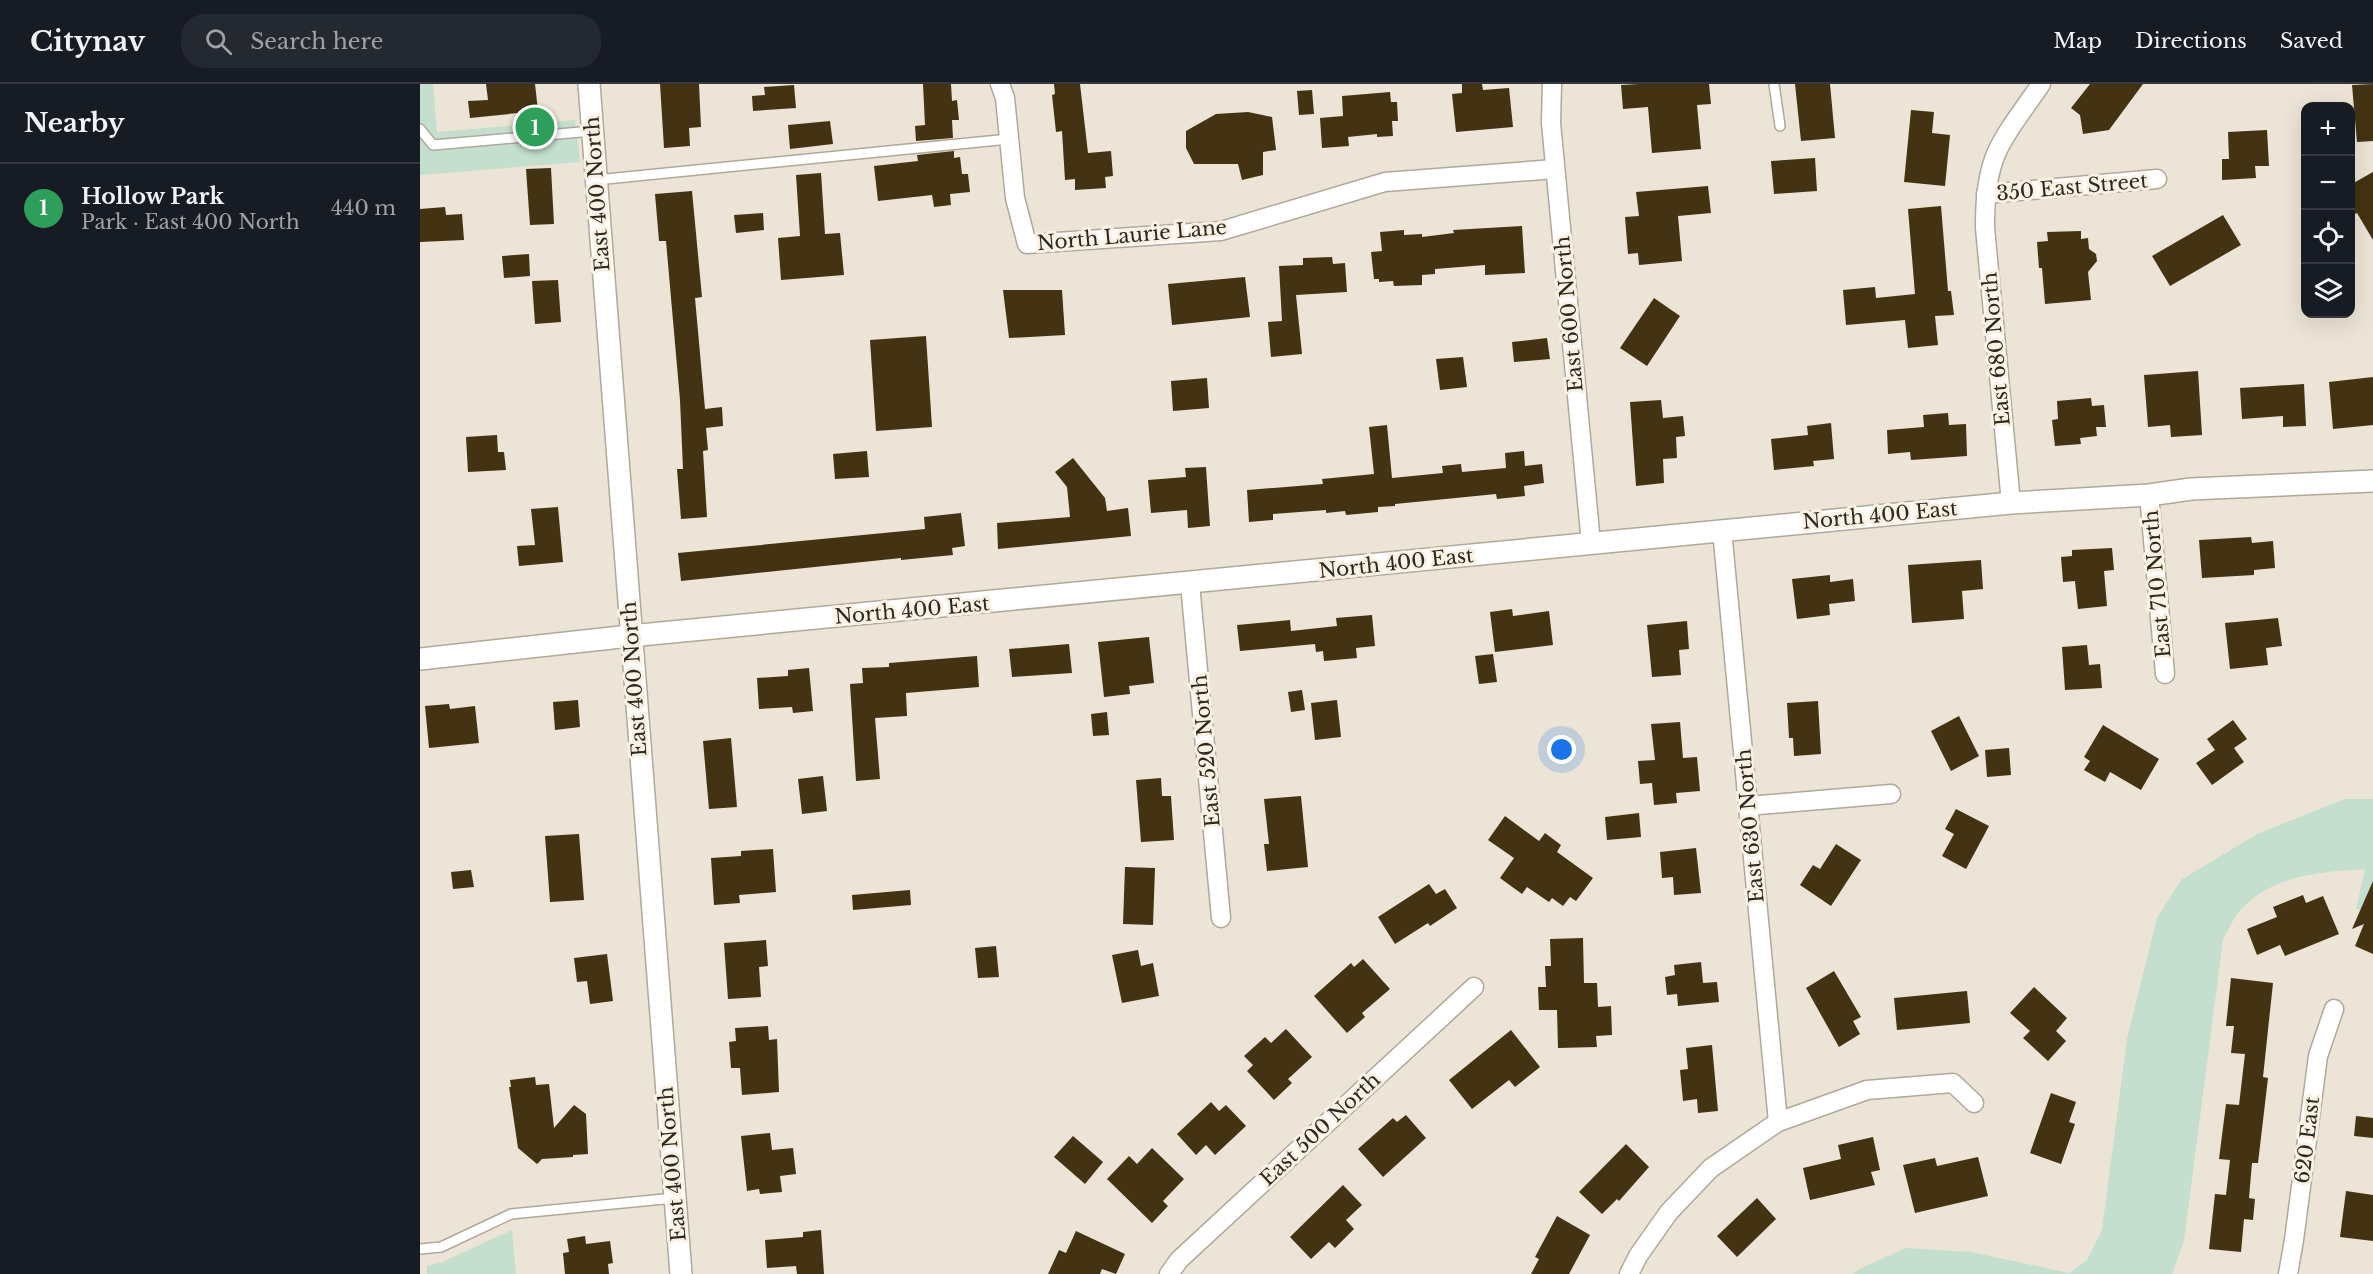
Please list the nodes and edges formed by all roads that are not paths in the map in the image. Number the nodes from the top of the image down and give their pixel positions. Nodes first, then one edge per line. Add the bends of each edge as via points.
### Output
1 (589, 84) edge
2 (1000, 84) edge
3 (1553, 84) edge
4 (1774, 84) edge
5 (2041, 84) edge
6 (1780, 126) dead end
7 (420, 129) edge
8 (592, 132) junction
9 (1009, 139) junction
10 (1555, 169) junction
11 (2157, 179) dead end
12 (596, 180) junction
13 (1986, 194) junction
14 (2373, 482) edge
15 (2149, 495) junction
16 (2011, 503) junction
17 (1722, 530) junction
18 (1591, 543) junction
19 (1190, 584) junction
20 (630, 636) junction
21 (420, 659) edge
22 (2165, 674) dead end
23 (1891, 794) dead end
24 (1748, 806) junction
25 (1221, 918) dead end
26 (1474, 987) dead end
27 (2334, 1009) dead end
28 (1974, 1103) dead end
29 (1778, 1122) junction
30 (674, 1197) junction
31 (420, 1249) edge
32 (681, 1274) edge
33 (1169, 1274) edge
34 (1629, 1274) edge
35 (2288, 1274) edge

1 - 8 street, East 400 North
2 - 9 street
3 - 10 street, East 600 North
4 - 6 lane
5 - 13 street, East 680 North via 1994,158
7 - 8 lane via 434,145
8 - 12 street, East 400 North
9 - 10 street, North Laurie Lane via 1015,198 1027,244 1221,231 1385,182
9 - 12 lane
10 - 18 street, East 600 North
11 - 13 street, 350 East Street
12 - 20 street, East 400 North
13 - 16 street, East 680 North via 1985,228
14 - 15 street, North 400 East via 2254,485
15 - 16 street, North 400 East
15 - 22 street, East 710 North
16 - 17 street, North 400 East
17 - 18 street, North 400 East
17 - 24 street, East 630 North
18 - 19 street, North 400 East
19 - 20 street, North 400 East
19 - 25 street, East 520 North
20 - 21 street, North 400 East
20 - 30 street, East 400 North
23 - 24 street
24 - 29 street, East 630 North
26 - 33 street, East 500 North via 1179,1260
27 - 35 street, 620 East via 2318,1056
28 - 29 street via 1953,1083 1867,1090
29 - 34 street via 1711,1168 1669,1212
30 - 31 lane via 511,1214 441,1247
30 - 32 street, East 400 North

